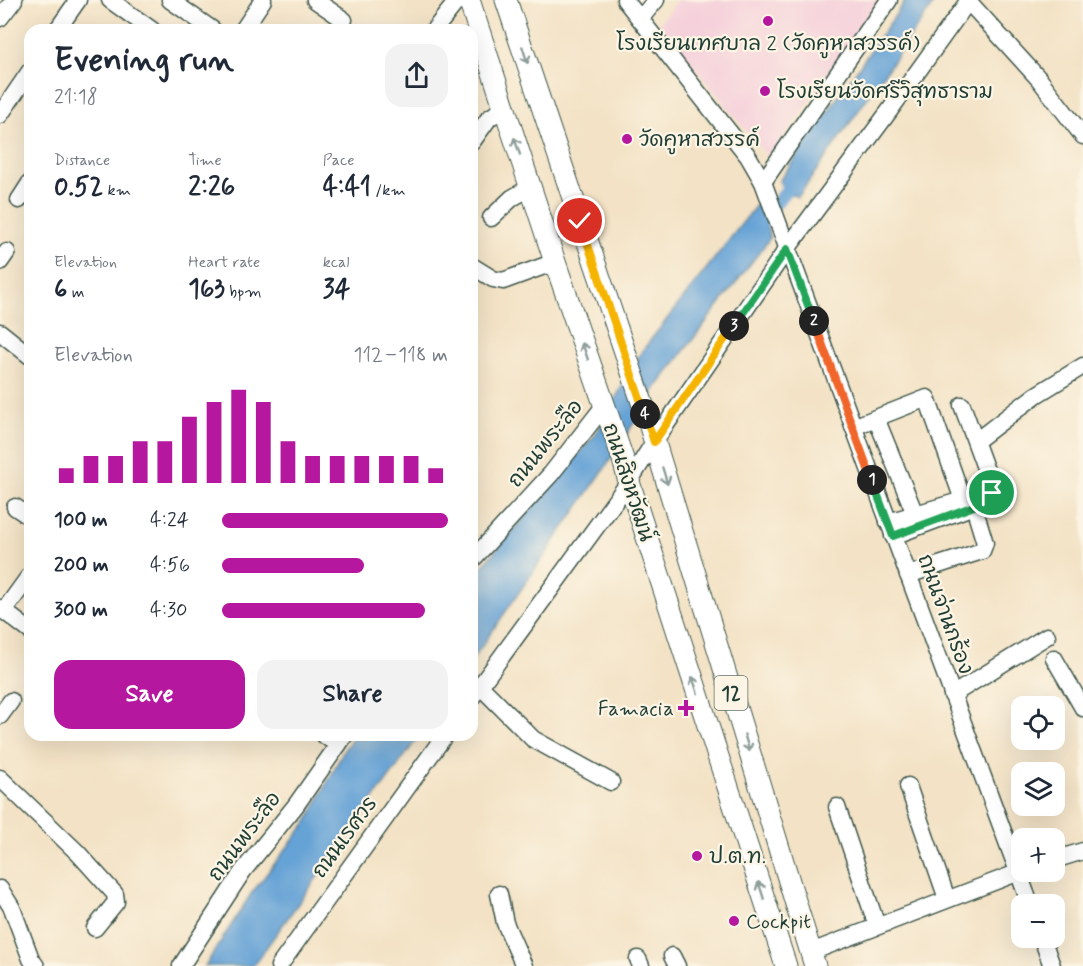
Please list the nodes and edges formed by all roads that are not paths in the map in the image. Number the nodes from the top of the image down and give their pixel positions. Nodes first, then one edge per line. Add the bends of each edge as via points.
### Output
1 (14, 0) edge
2 (78, 0) edge
3 (110, 0) edge
4 (171, 0) edge
5 (263, 0) edge
6 (315, 0) edge
7 (458, 0) edge
8 (469, 0) edge
9 (506, 0) edge
10 (625, 0) edge
11 (656, 0) edge
12 (889, 0) edge
13 (968, 1) edge
14 (0, 18) edge
15 (640, 19) junction
16 (344, 20) dead end
17 (61, 24) edge
18 (140, 24) edge
19 (205, 24) edge
20 (247, 24) edge
21 (439, 24) edge
22 (477, 24) edge
23 (478, 27) edge
24 (24, 80) edge
25 (505, 108) junction
26 (0, 115) edge
27 (478, 134) edge
28 (1083, 136) edge
29 (763, 182) junction
30 (531, 187) junction
31 (24, 192) edge
32 (19, 200) dead end
33 (491, 218) dead end
34 (787, 249) junction
35 (555, 262) junction
36 (478, 271) edge
37 (0, 332) edge
38 (24, 351) edge
39 (1083, 366) edge
40 (962, 405) dead end
41 (604, 406) junction
42 (876, 418) junction
43 (853, 427) junction
44 (976, 441) junction
45 (654, 442) junction
46 (629, 482) junction
47 (15, 507) dead end
48 (24, 513) edge
49 (915, 514) junction
50 (977, 517) dead end
51 (891, 529) junction
52 (478, 553) edge
53 (908, 575) junction
54 (24, 582) edge
55 (2, 610) edge
56 (24, 626) edge
57 (1047, 636) dead end
58 (1054, 658) dead end
59 (478, 689) edge
60 (478, 694) edge
61 (952, 695) junction
62 (11, 702) dead end
63 (1083, 708) edge
64 (0, 716) edge
65 (334, 741) edge
66 (441, 741) edge
67 (0, 778) edge
68 (611, 783) dead end
69 (908, 786) dead end
70 (837, 807) dead end
71 (1011, 849) edge
72 (1083, 851) edge
73 (1065, 857) edge
74 (1011, 875) edge
75 (0, 889) edge
76 (499, 894) dead end
77 (947, 899) junction
78 (877, 926) junction
79 (95, 928) dead end
80 (1046, 948) edge
81 (813, 959) edge
82 (785, 963) edge
83 (36, 966) edge
84 (181, 966) edge
85 (279, 966) edge
86 (524, 966) edge
87 (1052, 966) edge

1 - 14 street
2 - 17 street
3 - 18 street
4 - 19 street
5 - 20 street
6 - 16 street
7 - 21 street
8 - 22 main road, ถนนสิงหวัฒน์ / 12
9 -> 45 main road, ถนนสิงหวัฒน์ / 12
10 - 15 street, ถนนจ่านกร้อง
11 - 15 street
12 - 29 street
13 - 28 street via 1039,79
13 - 34 street
15 - 29 street, ถนนจ่านกร้อง via 748,156
23 - 25 main road, ถนนสิงหวัฒน์ / 12
24 - 26 street
25 - 27 street via 489,118
30 -> 25 main road, ถนนสิงหวัฒน์ / 12
29 - 34 street, ถนนจ่านกร้อง
30 - 33 street
30 - 35 main road, ถนนสิงหวัฒน์ / 12
31 - 32 street
34 - 43 street, ถนนจ่านกร้อง
34 - 45 street
35 - 36 street via 503,281
41 -> 35 main road, ถนนสิงหวัฒน์ / 12
37 - 38 street
39 - 44 street via 1036,395
40 - 44 street
41 - 46 main road, ถนนสิงหวัฒน์ / 12
41 - 52 street, ถนนพระลือ via 551,474
42 - 43 street
42 - 49 street
42 - 49 street via 927,398 963,500
43 - 51 street, ถนนจ่านกร้อง
44 - 51 street via 992,487 990,498
45 - 46 street
45 -> 81 main road, ถนนสิงหวัฒน์ / 12
46 - 59 street
82 -> 46 main road, ถนนสิงหวัฒน์ / 12
47 - 48 street
49 - 51 street
50 - 53 street via 985,543 982,551
51 - 53 street, ถนนจ่านกร้อง
53 - 61 street, ถนนจ่านกร้อง
54 - 55 street
55 - 56 street
57 - 61 street
58 - 63 street
60 - 68 street via 533,739
61 - 71 street, ถนนจ่านกร้อง
62 - 64 street
65 - 84 street, ถนนพระลือ via 296,805 243,871
66 - 85 street, ถนนเรศวร
67 - 79 street via 115,894 116,902
69 - 77 street
70 - 78 street
72 - 73 street
74 - 77 street
75 - 83 street
76 - 86 street via 505,923
77 - 78 street
78 - 81 street
80 - 87 street
81 - 82 main road

